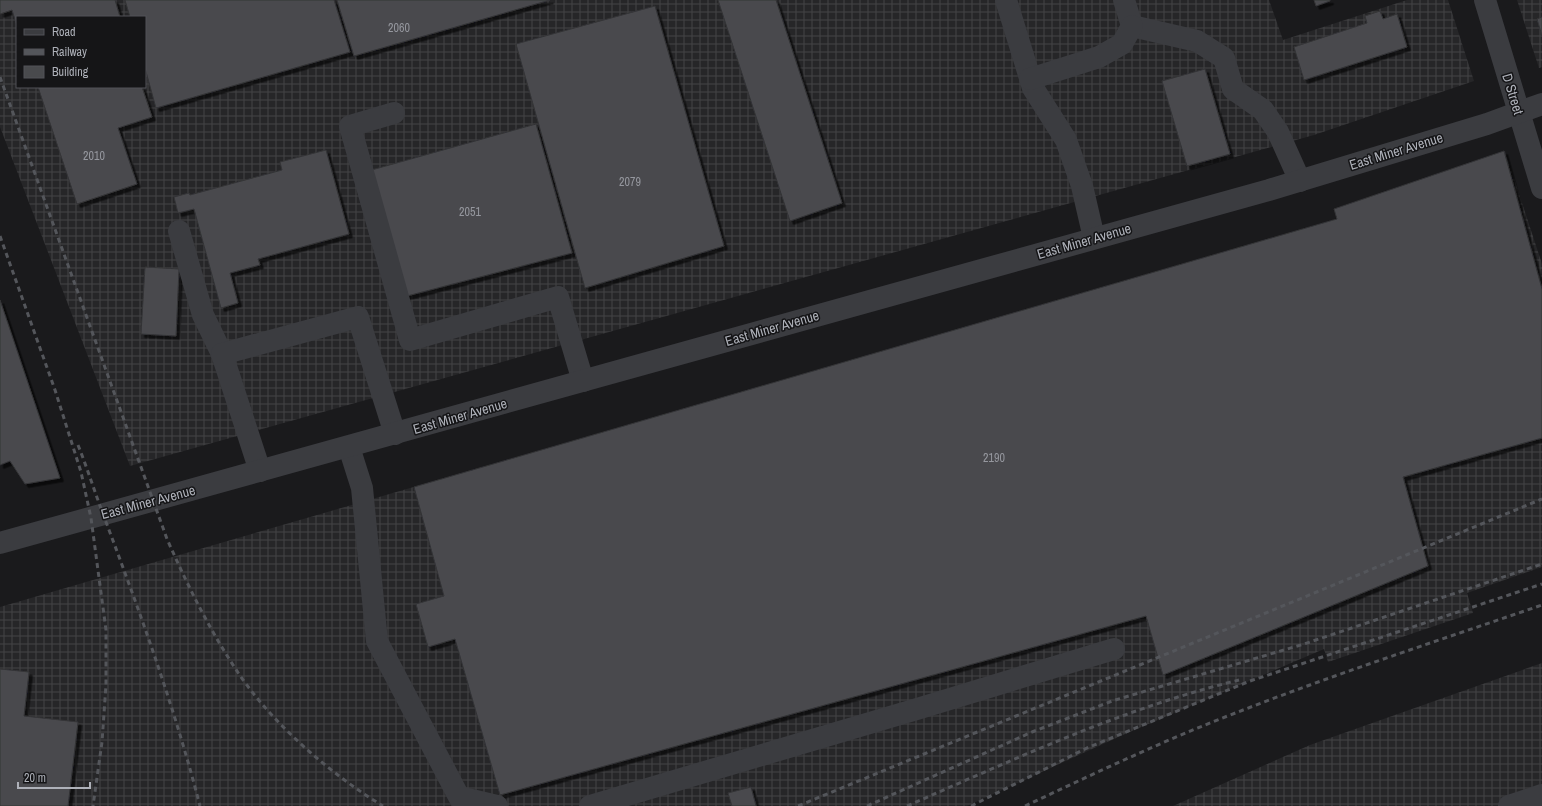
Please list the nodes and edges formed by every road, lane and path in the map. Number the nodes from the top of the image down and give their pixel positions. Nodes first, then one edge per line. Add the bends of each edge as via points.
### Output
1 (1006, 0) edge
2 (1124, 0) edge
3 (1485, 0) edge
4 (1132, 26) junction
5 (1030, 79) junction
6 (1542, 104) edge
7 (394, 113) dead end
8 (1519, 113) junction
9 (1300, 181) junction
10 (1542, 188) edge
11 (179, 231) dead end
12 (1094, 238) junction
13 (222, 354) junction
14 (584, 381) junction
15 (395, 434) junction
16 (349, 447) junction
17 (260, 471) junction
18 (0, 544) edge
19 (1114, 649) dead end
20 (1542, 795) edge
21 (497, 806) edge
22 (590, 806) edge
23 (1509, 806) edge

1 - 5 street
2 - 4 street
3 - 8 street, D Street
4 - 5 street via 1122,44 1100,57
4 - 9 street via 1197,41 1224,58 1233,89 1263,110 1278,132
5 - 12 street via 1066,140 1082,186
6 - 8 street, East Miner Avenue
7 - 14 street via 350,126 410,340 558,297
8 - 9 street, East Miner Avenue
8 - 10 street, D Street
9 - 12 street, East Miner Avenue
11 - 13 street via 203,315
12 - 14 street, East Miner Avenue
13 - 15 street via 358,317
13 - 17 street
14 - 15 street, East Miner Avenue
15 - 16 street, East Miner Avenue
16 - 17 street, East Miner Avenue
16 - 21 street via 362,488 377,642 458,796
17 - 18 street, East Miner Avenue
19 - 22 street
20 - 23 street

